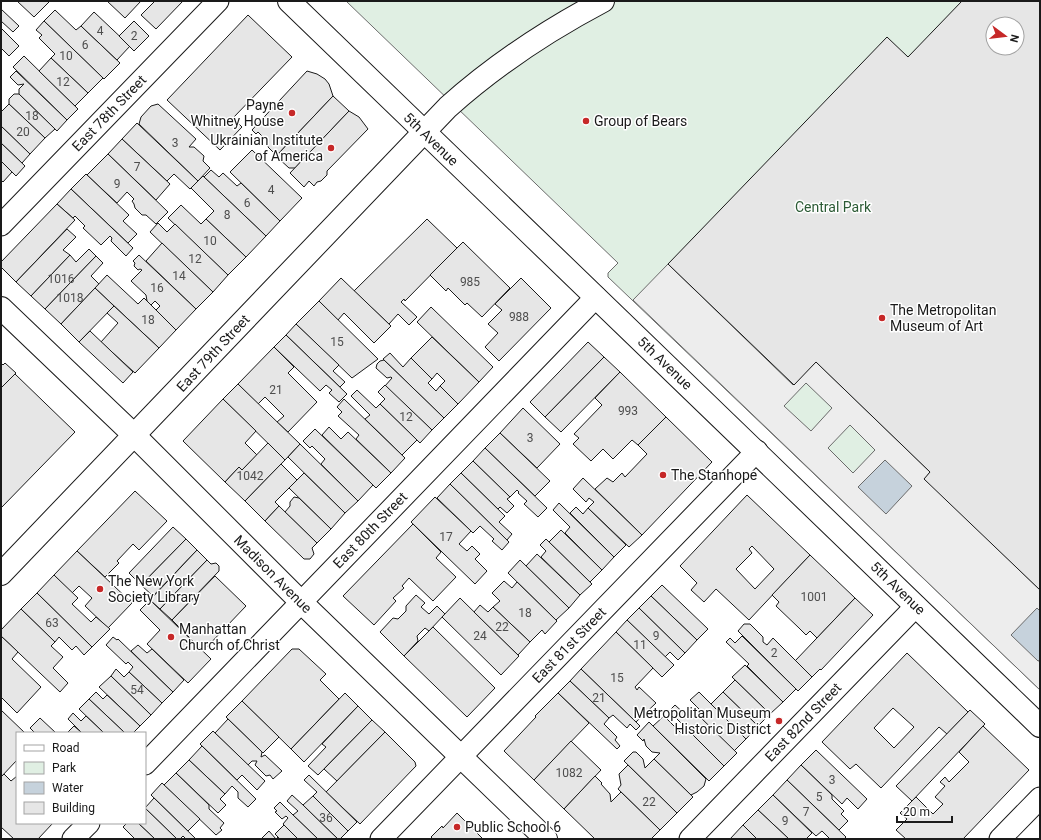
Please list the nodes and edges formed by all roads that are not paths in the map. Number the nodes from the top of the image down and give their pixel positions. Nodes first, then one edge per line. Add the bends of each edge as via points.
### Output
1 (218, 1) edge
2 (289, 1) edge
3 (603, 1) edge
4 (424, 131) junction
5 (1, 226) edge
6 (596, 297) junction
7 (1, 308) edge
8 (134, 436) junction
9 (757, 451) junction
10 (1, 574) edge
11 (301, 602) junction
12 (916, 606) junction
13 (1040, 726) edge
14 (461, 756) junction
15 (146, 763) edge
16 (1040, 798) edge
17 (88, 824) edge
18 (73, 839) edge
19 (381, 839) edge
20 (546, 839) edge
21 (690, 839) edge
22 (1000, 839) edge

1 - 5 street, East 78th Street
2 - 4 main road, 5th Avenue
3 - 4 main road, East 79th Street via 543,35 498,66 462,94
4 - 6 main road, 5th Avenue
4 - 8 main road, East 79th Street
6 - 9 main road, 5th Avenue
6 - 11 street, East 80th Street
7 - 8 main road, Madison Avenue
8 - 10 main road, East 79th Street
8 - 11 main road, Madison Avenue
9 - 12 main road, 5th Avenue
9 - 14 street, East 81st Street
11 - 14 main road, Madison Avenue
11 - 15 street, East 80th Street
12 - 13 main road, 5th Avenue
12 - 21 street, East 82nd Street
14 - 19 street, East 81st Street
14 - 20 main road, Madison Avenue
16 - 22 street
17 - 18 street

